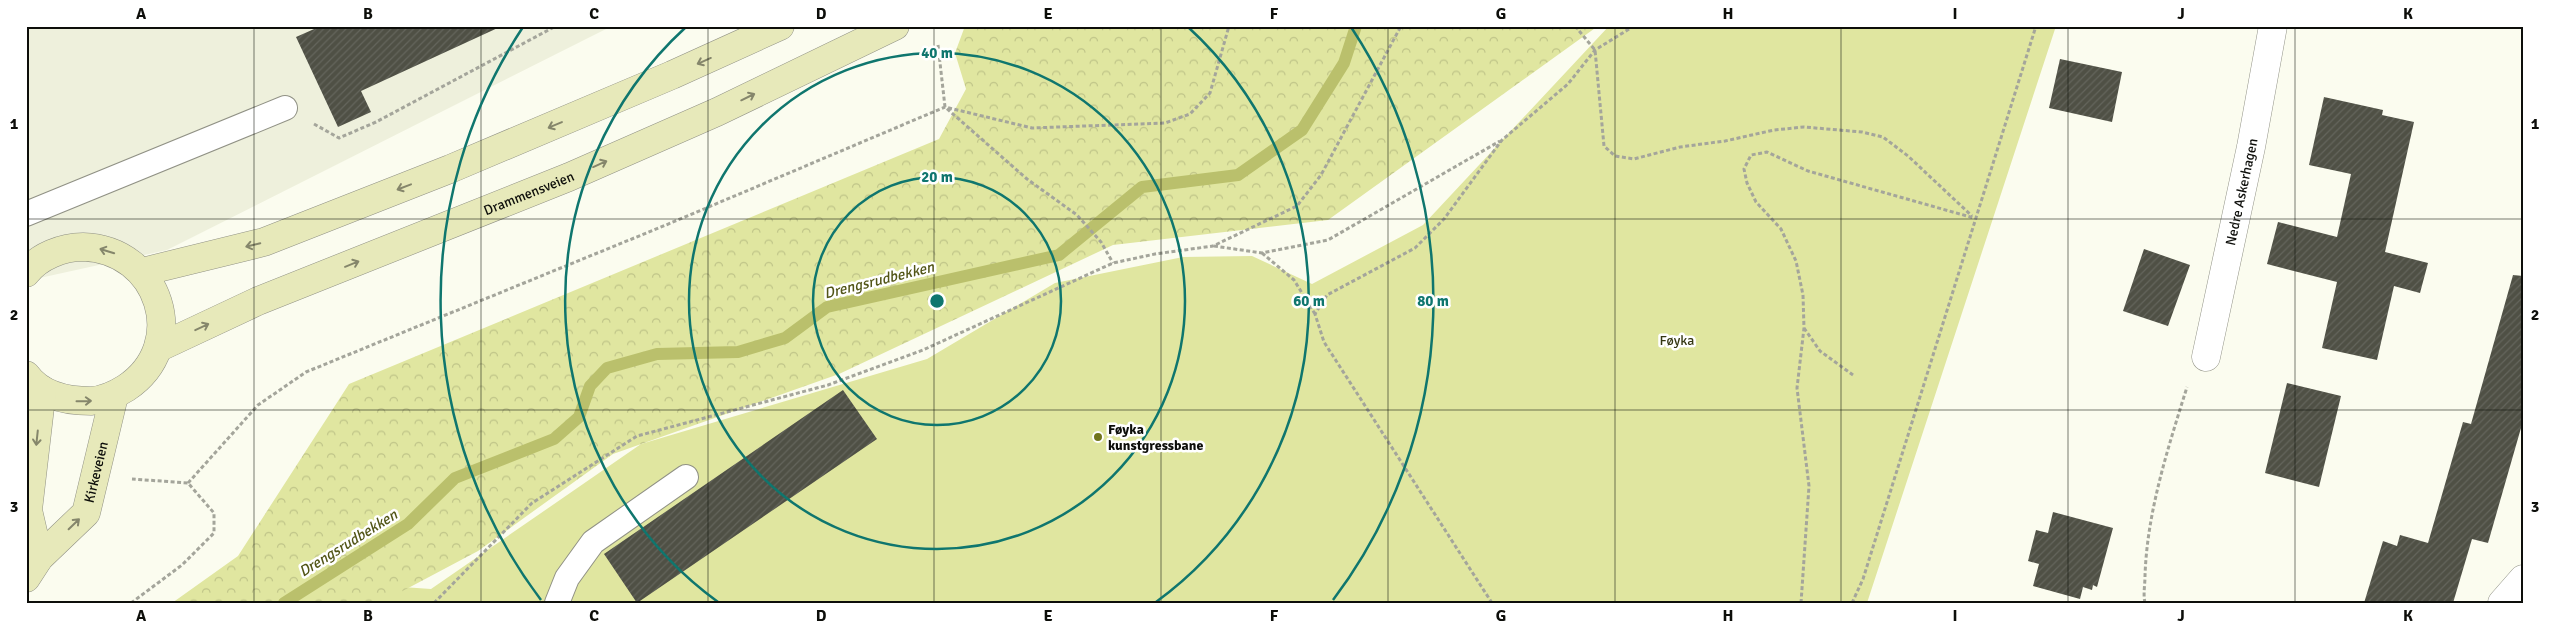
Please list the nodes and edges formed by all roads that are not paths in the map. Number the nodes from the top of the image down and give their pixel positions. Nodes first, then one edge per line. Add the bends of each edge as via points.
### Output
1 (780, 26) edge
2 (895, 26) edge
3 (2273, 26) edge
4 (285, 108) dead end
5 (26, 214) edge
6 (142, 272) junction
7 (26, 273) edge
8 (158, 348) junction
9 (2206, 357) road end
10 (31, 380) edge
11 (114, 396) junction
12 (686, 477) dead end
13 (33, 568) edge
14 (2523, 579) edge
15 (557, 603) edge
16 (2502, 603) edge

1 -> 6 main road via 458,166 264,242
8 -> 2 main road, Drammensveien via 258,301 569,177 717,112
3 - 9 street, Nedre Askerhagen
4 - 5 lane
6 -> 7 main road via 111,252 74,247 39,261
6 - 8 main road via 154,290 159,306
8 - 11 main road via 138,380
10 -> 11 main road via 73,401
10 -> 13 main road, Kirkeveien via 28,510
13 -> 11 main road, Kirkeveien via 86,513
12 - 15 lane via 593,542 567,578
14 - 16 street

